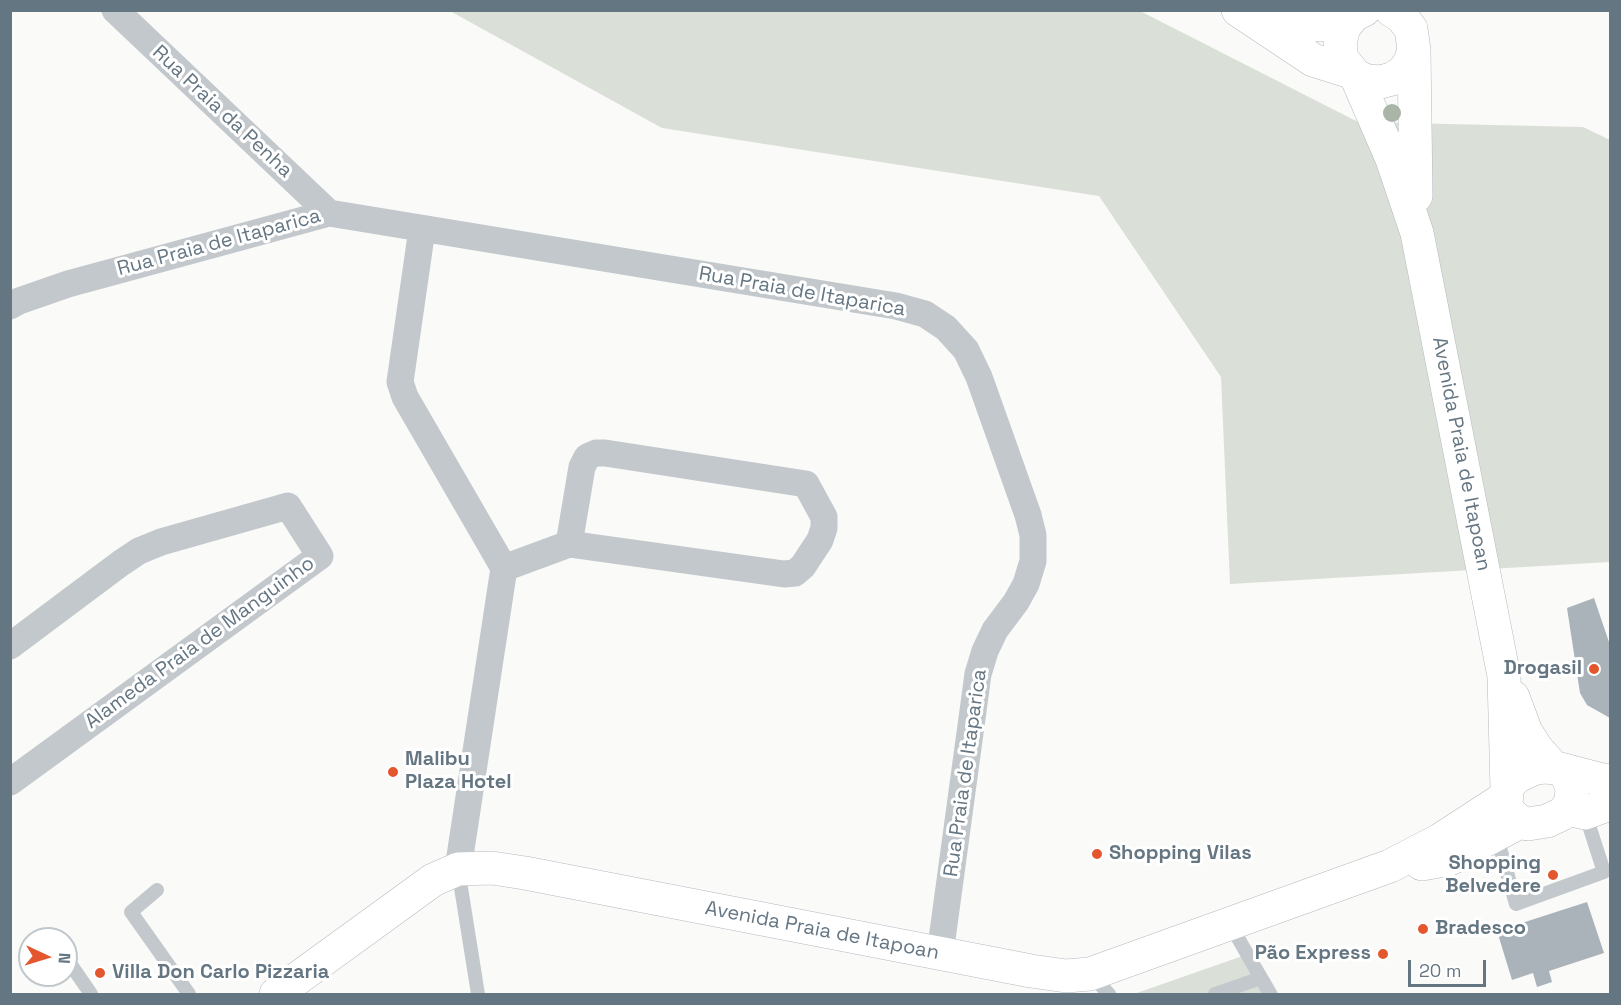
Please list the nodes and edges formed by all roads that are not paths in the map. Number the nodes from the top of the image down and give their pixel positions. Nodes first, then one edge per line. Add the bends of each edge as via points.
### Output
1 (115, 10) edge
2 (1391, 10) edge
3 (1415, 10) edge
4 (1238, 11) edge
5 (1360, 12) edge
6 (1414, 47) junction
7 (1354, 74) junction
8 (329, 213) junction
9 (422, 229) junction
10 (1417, 233) junction
11 (13, 300) edge
12 (569, 544) junction
13 (504, 568) junction
14 (10, 646) edge
15 (1504, 676) junction
16 (1557, 768) junction
17 (1611, 780) edge
18 (10, 782) edge
19 (1588, 809) edge
20 (1507, 811) junction
21 (458, 869) junction
22 (157, 890) dead end
23 (1230, 924) junction
24 (940, 954) junction
25 (78, 975) edge
26 (1260, 978) junction
27 (1082, 985) edge
28 (92, 994) edge
29 (189, 994) edge
30 (276, 994) edge
31 (478, 994) edge
32 (1215, 994) edge
33 (1270, 994) edge

1 - 8 street, Rua Praia da Penha
2 - 6 street via 1411,29
3 - 6 street, Avenida Praia de Itapoan
4 - 5 street via 1300,24 1329,24
4 - 7 street via 1313,60
5 - 7 street, Avenida Praia de Itapoan via 1344,27 1340,43 1342,59
6 - 7 street via 1410,62 1392,79 1367,81
6 - 10 street, Avenida Praia de Itapoan
7 - 10 street, Avenida Praia de Itapoan via 1392,159
8 - 9 street, Rua Praia de Itaparica
8 - 11 street, Rua Praia de Itaparica
9 - 13 street via 400,382
9 - 24 street, Rua Praia de Itaparica via 896,306 925,314 946,328 966,350 1028,515 1033,561 1026,584 995,630 978,674
10 - 15 street, Avenida Praia de Itapoan
12 - 12 street via 795,573 820,540 824,517 806,484 596,453 587,457 582,467
12 - 13 street
13 - 21 street
14 - 18 street, Alameda Praia de Manguinho via 139,551 173,539 288,506 320,556
15 - 16 street, Avenida Praia de Itapoan via 1526,732
15 - 20 street, Avenida Praia de Itapoan
16 - 17 street
16 - 19 street, Avenida Praia de Itapoan via 1566,774 1573,796
16 - 20 street via 1545,766 1526,772 1510,783
19 - 20 street via 1528,824
19 - 20 lane via 1604,872 1516,904
20 - 23 street, Avenida Praia de Itapoan via 1450,859 1390,866
21 - 24 street, Avenida Praia de Itapoan via 492,868 525,873
21 - 30 street, Avenida Praia de Itapoan via 411,895
21 - 31 lane
22 - 29 lane via 131,912
23 - 26 lane
23 - 27 street, Avenida Praia de Itapoan
24 - 27 street, Avenida Praia de Itapoan
25 - 28 lane
26 - 32 lane
26 - 33 lane

